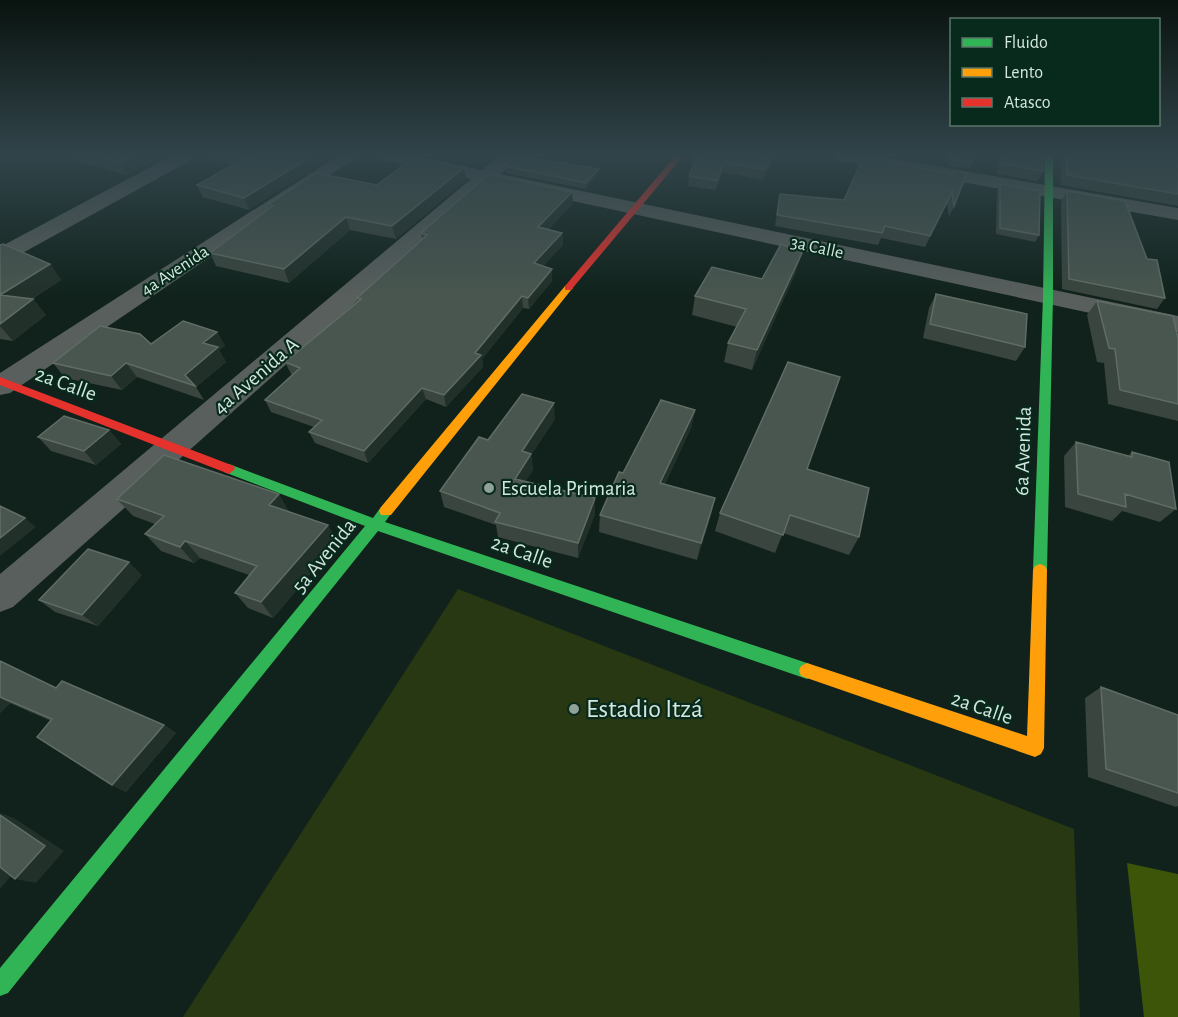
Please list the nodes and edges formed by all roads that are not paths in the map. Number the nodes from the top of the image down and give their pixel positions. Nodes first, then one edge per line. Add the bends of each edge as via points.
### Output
1 (99, 202) edge
2 (279, 202) edge
3 (455, 202) edge
4 (604, 202) edge
5 (639, 202) edge
6 (1049, 202) edge
7 (1113, 202) edge
8 (633, 209) junction
9 (1178, 214) edge
10 (0, 256) edge
11 (1048, 297) junction
12 (1178, 324) edge
13 (2, 384) edge
14 (175, 447) junction
15 (376, 525) junction
16 (0, 596) edge
17 (1035, 748) joint
18 (0, 985) edge

1 - 10 street
2 - 13 street, 4a Avenida
3 - 14 street, 4a Avenida A
4 - 8 street, 3a Calle
5 - 8 street, 5a Avenida
6 - 11 street, 6a Avenida
7 - 9 street
8 - 11 street, 3a Calle
8 - 15 street, 5a Avenida
11 - 12 street, 3a Calle
11 - 17 street, 6a Avenida
13 - 14 street, 2a Calle
14 - 15 street, 2a Calle
14 - 16 street, 4a Avenida A
15 - 17 street, 2a Calle
15 - 18 street, 5a Avenida

